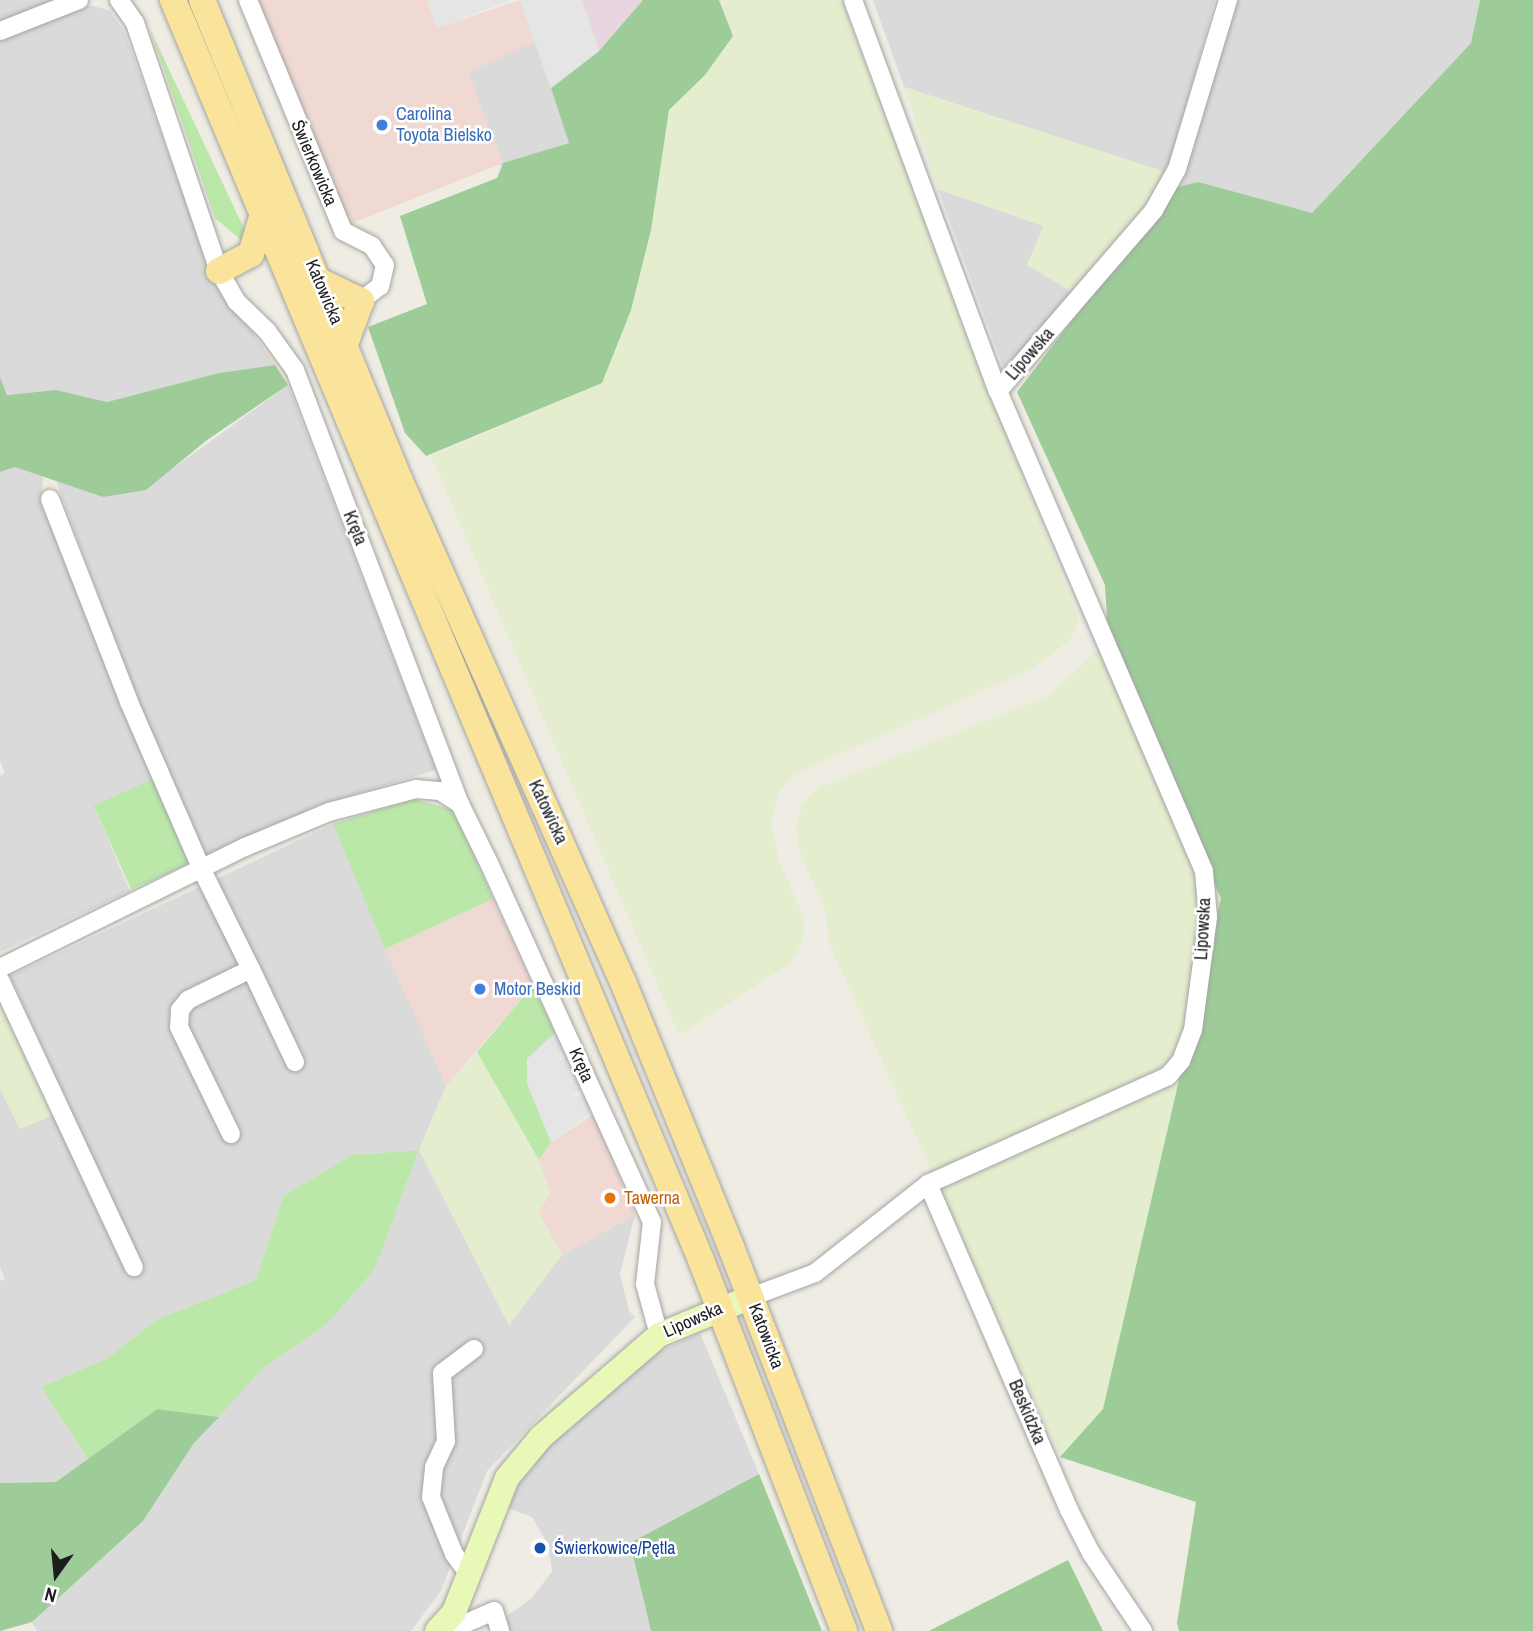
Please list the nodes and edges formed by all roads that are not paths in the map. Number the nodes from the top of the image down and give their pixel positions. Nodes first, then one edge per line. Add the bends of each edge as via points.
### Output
1 (79, 0) edge
2 (119, 0) edge
3 (173, 0) edge
4 (202, 0) edge
5 (248, 0) edge
6 (853, 0) edge
7 (1228, 0) edge
8 (0, 32) edge
9 (263, 214) junction
10 (219, 271) junction
11 (319, 281) junction
12 (361, 301) junction
13 (345, 344) junction
14 (998, 391) junction
15 (50, 499) dead end
16 (460, 804) junction
17 (202, 870) junction
18 (0, 968) edge
19 (251, 969) junction
20 (0, 980) edge
21 (295, 1062) dead end
22 (231, 1134) dead end
23 (929, 1184) junction
24 (134, 1267) dead end
25 (751, 1297) junction
26 (720, 1307) junction
27 (659, 1335) junction
28 (474, 1349) dead end
29 (469, 1574) junction
30 (438, 1631) edge
31 (448, 1631) edge
32 (500, 1631) edge
33 (844, 1631) edge
34 (879, 1631) edge
35 (1143, 1631) edge

1 - 8 street
2 - 10 street via 135,23
3 - 9 main road, Katowicka
4 - 11 main road, Katowicka
5 - 12 street, Świerkowicka via 343,231 372,246 385,265 380,286
6 - 14 street
7 - 14 street, Lipowska via 1177,169 1154,210
9 - 10 main road via 251,254
9 - 26 main road, Katowicka
10 - 16 street, Kręta via 236,302 267,331 295,370
11 - 12 main road
11 - 13 main road, Katowicka
12 - 13 main road
13 - 25 main road, Katowicka via 444,582 618,970
14 - 23 street, Lipowska via 1186,821 1204,871 1208,917 1193,1030 1181,1061 1168,1076
15 - 17 street via 129,702
16 - 17 street via 440,791 416,789 329,812
16 - 27 street, Kręta via 652,1222 645,1284
17 - 18 street
17 - 19 street
19 - 21 street
19 - 22 street via 188,1000 180,1010 179,1027
20 - 24 street
23 - 25 street, Lipowska via 815,1273
23 - 35 street, Beskidzka via 1069,1510 1097,1563
25 - 26 street, Lipowska
25 - 34 main road, Katowicka
26 - 27 street, Lipowska
26 - 33 main road, Katowicka
27 - 29 street, Lipowska via 541,1437 507,1478
28 - 29 street via 442,1373 446,1441 434,1467 431,1497 454,1554
29 - 30 street, Lipowska via 454,1612
31 - 32 street via 494,1611

